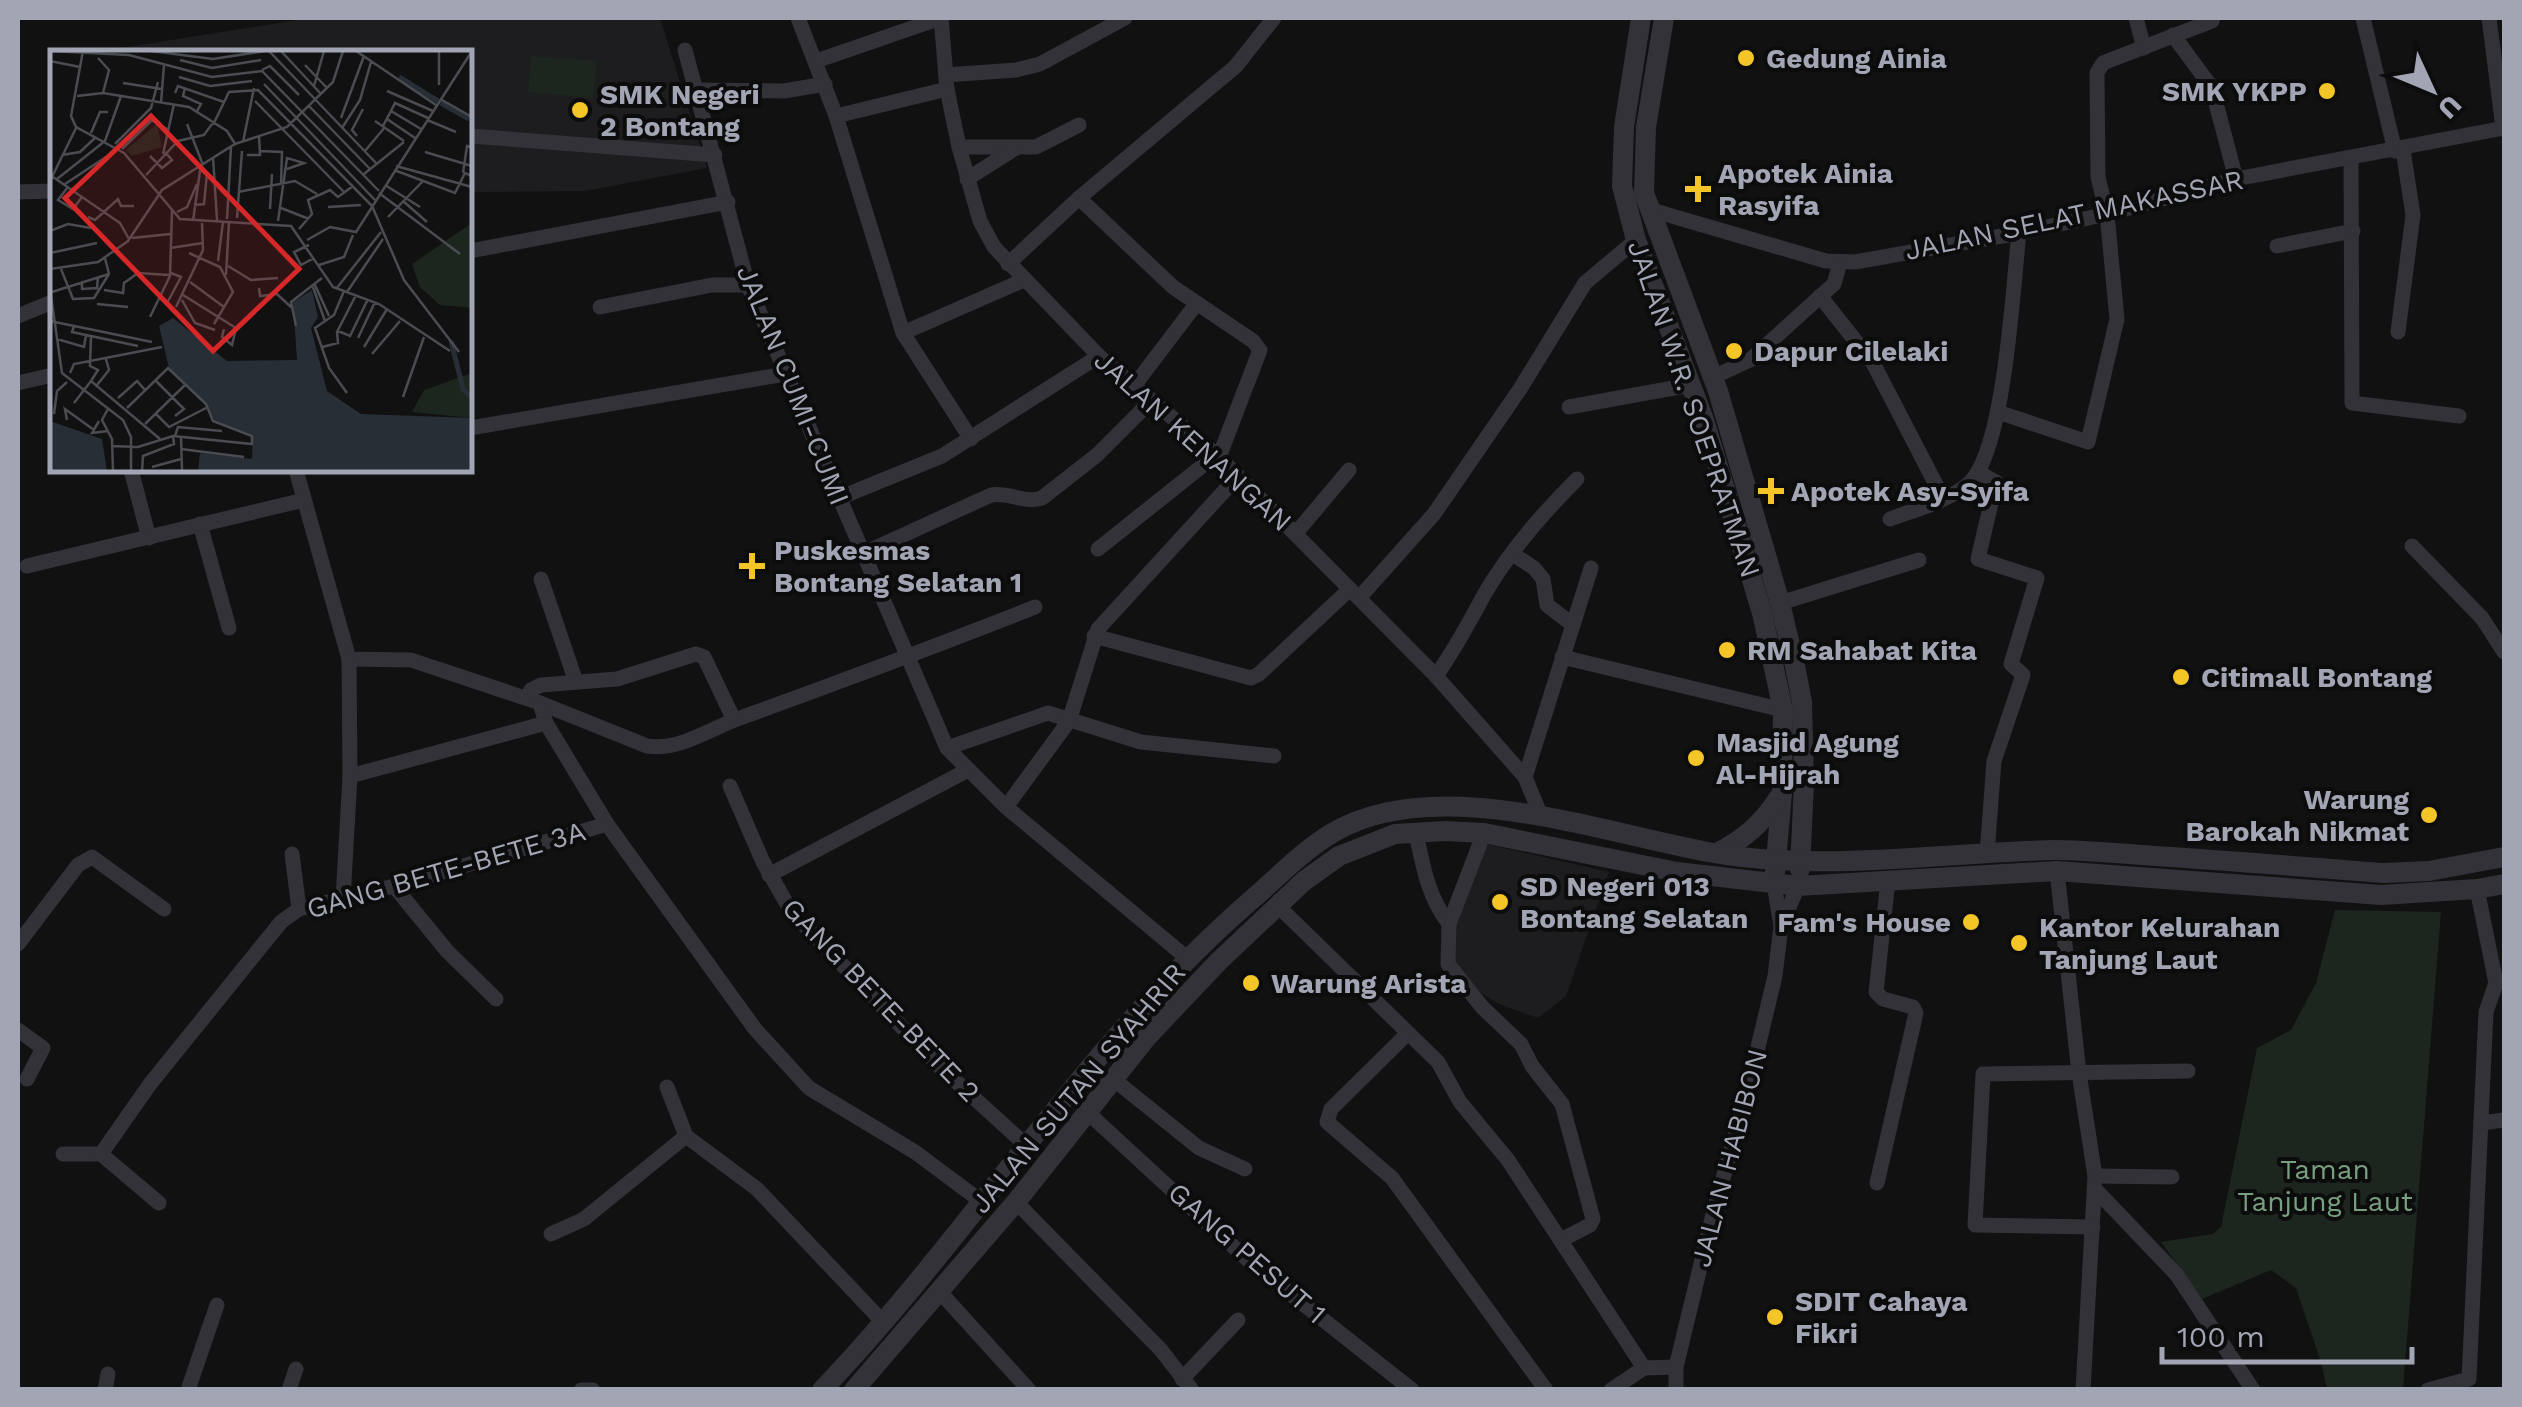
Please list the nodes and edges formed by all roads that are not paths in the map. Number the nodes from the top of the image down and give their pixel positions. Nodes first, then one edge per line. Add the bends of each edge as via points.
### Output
1 (798, 18) edge
2 (941, 18) edge
3 (1125, 18) edge
4 (1274, 18) edge
5 (1641, 18) edge
6 (1664, 18) edge
7 (2136, 18) edge
8 (2213, 18) edge
9 (2363, 18) edge
10 (2488, 18) edge
11 (2174, 35) junction
12 (2144, 48) junction
13 (685, 50) dead end
14 (816, 60) junction
15 (946, 82) junction
16 (825, 84) junction
17 (695, 90) junction
18 (836, 116) junction
19 (1079, 124) dead end
20 (2504, 128) edge
21 (472, 136) edge
22 (959, 147) junction
23 (1016, 148) junction
24 (2399, 150) junction
25 (714, 155) junction
26 (2350, 158) junction
27 (967, 179) junction
28 (2236, 179) junction
29 (1643, 182) junction
30 (1622, 186) junction
31 (50, 191) edge
32 (18, 192) edge
33 (1080, 198) junction
34 (728, 202) junction
35 (1648, 209) junction
36 (2107, 214) junction
37 (2352, 231) junction
38 (2019, 233) junction
39 (1636, 240) junction
40 (2277, 246) dead end
41 (472, 251) edge
42 (1840, 263) junction
43 (1008, 264) junction
44 (1024, 280) junction
45 (748, 285) junction
46 (1820, 296) junction
47 (50, 303) edge
48 (1197, 304) junction
49 (600, 306) dead end
50 (18, 316) edge
51 (2398, 332) dead end
52 (903, 334) junction
53 (1099, 356) junction
54 (785, 374) junction
55 (50, 375) edge
56 (1712, 377) junction
57 (18, 383) edge
58 (1690, 386) junction
59 (1133, 387) junction
60 (1150, 402) junction
61 (1568, 407) dead end
62 (1998, 412) junction
63 (2459, 416) dead end
64 (472, 428) edge
65 (971, 440) junction
66 (1217, 456) junction
67 (1728, 462) junction
68 (1349, 470) dead end
69 (132, 472) edge
70 (297, 472) edge
71 (1978, 472) junction
72 (1238, 476) junction
73 (1577, 479) dead end
74 (839, 498) junction
75 (1943, 498) junction
76 (304, 500) junction
77 (1890, 519) dead end
78 (200, 524) junction
79 (1296, 534) junction
80 (149, 538) junction
81 (2412, 546) dead end
82 (1098, 549) dead end
83 (862, 554) junction
84 (1513, 554) junction
85 (1919, 560) dead end
86 (27, 566) dead end
87 (1591, 568) dead end
88 (541, 579) dead end
89 (1354, 593) junction
90 (1780, 603) junction
91 (1035, 607) dead end
92 (1573, 625) junction
93 (229, 628) dead end
94 (1094, 636) junction
95 (2504, 652) edge
96 (1562, 657) junction
97 (350, 659) junction
98 (906, 659) junction
99 (1436, 676) junction
100 (576, 682) junction
101 (534, 700) junction
102 (1783, 710) junction
103 (734, 720) junction
104 (1068, 721) junction
105 (546, 723) junction
106 (947, 748) junction
107 (1274, 756) dead end
108 (968, 770) junction
109 (350, 776) junction
110 (1525, 776) junction
111 (730, 786) dead end
112 (1782, 793) junction
113 (1006, 807) junction
114 (1541, 816) junction
115 (608, 824) junction
116 (1416, 833) junction
117 (1484, 833) junction
118 (292, 854) dead end
119 (1715, 854) junction
120 (1987, 854) junction
121 (2504, 857) edge
122 (1801, 859) junction
123 (1776, 860) junction
124 (2057, 872) junction
125 (769, 875) junction
126 (1888, 880) junction
127 (1774, 884) junction
128 (2504, 884) edge
129 (394, 886) junction
130 (1798, 886) junction
131 (2477, 889) junction
132 (344, 898) junction
133 (1277, 905) junction
134 (164, 909) dead end
135 (299, 909) junction
136 (1449, 924) junction
137 (1782, 926) junction
138 (18, 944) edge
139 (1188, 958) junction
140 (1219, 961) junction
141 (1194, 988) junction
142 (496, 999) dead end
143 (18, 1030) edge
144 (1407, 1034) junction
145 (2188, 1071) dead end
146 (2079, 1073) junction
147 (1112, 1078) junction
148 (26, 1079) dead end
149 (667, 1087) dead end
150 (1086, 1111) junction
151 (2504, 1120) edge
152 (2481, 1123) junction
153 (686, 1136) junction
154 (1027, 1146) junction
155 (63, 1154) dead end
156 (101, 1154) junction
157 (1245, 1169) dead end
158 (2172, 1177) dead end
159 (1877, 1183) dead end
160 (2095, 1183) junction
161 (982, 1202) junction
162 (1016, 1202) junction
163 (159, 1203) dead end
164 (2093, 1227) junction
165 (551, 1234) dead end
166 (1561, 1240) junction
167 (940, 1292) junction
168 (217, 1306) dead end
169 (1238, 1320) dead end
170 (882, 1321) junction
171 (1676, 1367) junction
172 (1644, 1368) junction
173 (296, 1369) dead end
174 (1187, 1384) edge
175 (2470, 1384) edge
176 (188, 1390) edge
177 (289, 1390) edge
178 (581, 1390) edge
179 (594, 1390) edge
180 (822, 1390) edge
181 (854, 1390) edge
182 (1029, 1390) edge
183 (1412, 1390) edge
184 (1546, 1390) edge
185 (1611, 1390) edge
186 (1676, 1390) edge
187 (2083, 1390) edge
188 (2252, 1390) edge
189 (2428, 1390) edge

1 - 14 street
2 - 14 street
2 - 15 street, JALAN KENANGAN
3 - 15 street via 1040,64
4 - 33 street via 1236,66
5 - 30 street, JALAN W.R. SOEPRATMAN
6 - 29 street, JALAN W.R. SOEPRATMAN
7 - 12 street
8 - 11 street
9 - 24 street
10 - 20 street
11 - 12 street
11 - 28 street via 2212,88
12 - 36 street via 2103,64 2097,73 2098,177
13 - 17 street, JALAN CUMI-CUMI
14 - 16 street
15 - 18 street
15 - 22 street, JALAN KENANGAN
16 - 17 street via 784,91
16 - 18 street
17 - 25 street, JALAN CUMI-CUMI
18 - 52 street
19 - 23 street via 1036,147
20 - 24 street, JALAN SELAT MAKASSAR
21 - 25 street
22 - 23 street
22 - 27 street, JALAN KENANGAN
23 - 27 street
24 - 26 street, JALAN SELAT MAKASSAR
24 - 51 street via 2413,215
25 - 34 street, JALAN CUMI-CUMI
26 - 28 street, JALAN SELAT MAKASSAR
26 - 37 street
27 - 43 street, JALAN KENANGAN via 980,221
28 - 36 street, JALAN SELAT MAKASSAR
29 - 30 street
29 - 35 street, JALAN W.R. SOEPRATMAN
30 - 39 street, JALAN W.R. SOEPRATMAN
31 - 32 street
33 - 43 street
33 - 48 street
34 - 41 street
34 - 45 street, JALAN CUMI-CUMI
35 - 42 street, JALAN SELAT MAKASSAR
35 - 56 street, JALAN W.R. SOEPRATMAN
36 - 38 street, JALAN SELAT MAKASSAR
36 - 62 street via 2116,318 2088,442
37 - 40 street
37 - 63 street via 2352,403
38 - 42 street, JALAN SELAT MAKASSAR
38 - 62 street
39 - 58 street, JALAN W.R. SOEPRATMAN
39 - 89 street via 1585,283 1434,514
42 - 46 street via 1837,280
43 - 44 street, JALAN KENANGAN
44 - 52 street
44 - 53 street, JALAN KENANGAN
45 - 49 street via 712,285
45 - 54 street, JALAN CUMI-CUMI
46 - 56 street via 1750,360
46 - 75 street via 1873,363
47 - 50 street
48 - 59 street
48 - 66 street via 1260,350
52 - 65 street
53 - 59 street, JALAN KENANGAN
53 - 65 street
54 - 64 street
54 - 74 street, JALAN CUMI-CUMI
55 - 57 street
56 - 67 street, JALAN W.R. SOEPRATMAN
58 - 61 street
58 - 67 street, JALAN W.R. SOEPRATMAN
59 - 60 street, JALAN KENANGAN
60 - 66 street, JALAN KENANGAN
60 - 83 street via 1042,498 992,495
62 - 71 street
65 - 74 street
66 - 72 street, JALAN KENANGAN
66 - 82 street
67 - 90 street, JALAN W.R. SOEPRATMAN
67 - 102 street, JALAN W.R. SOEPRATMAN
68 - 79 street
69 - 80 street
70 - 76 street
71 - 75 street
71 - 120 street via 1996,482 1978,559 2037,578 2011,664 2023,675 1994,761
72 - 79 street, JALAN KENANGAN
72 - 94 street
73 - 84 street
74 - 83 street, JALAN CUMI-CUMI
75 - 77 street
76 - 78 street
76 - 97 street
78 - 80 street
78 - 93 street
79 - 89 street, JALAN KENANGAN
80 - 86 street
81 - 95 street via 2482,618
83 - 98 street, JALAN CUMI-CUMI
84 - 92 street via 1534,568 1547,604
84 - 99 street
85 - 90 street
87 - 92 street
88 - 100 street
89 - 94 street via 1251,678
89 - 99 street, JALAN KENANGAN
90 - 122 street, JALAN W.R. SOEPRATMAN via 1802,702
91 - 98 street
92 - 96 street
94 - 104 street
96 - 102 street
96 - 110 street
97 - 101 street via 411,660
97 - 109 street
98 - 103 street
98 - 106 street, JALAN CUMI-CUMI
99 - 110 street, JALAN KENANGAN
100 - 101 street via 541,684 532,690
100 - 103 street via 617,679 700,655
101 - 103 street via 664,748
101 - 105 street
102 - 112 street, JALAN W.R. SOEPRATMAN
104 - 106 street via 1042,714
104 - 107 street via 1159,745
104 - 113 street
105 - 109 street
105 - 115 street
106 - 108 street, JALAN CUMI-CUMI
108 - 113 street, JALAN CUMI-CUMI
108 - 125 street
109 - 132 street
110 - 114 street, JALAN KENANGAN
111 - 125 street, GANG BETE-BETE 2
112 - 119 street via 1765,820
112 - 123 street, JALAN W.R. SOEPRATMAN
113 - 139 street, JALAN CUMI-CUMI
114 - 119 street, JALAN SUTAN SYAHRIR
114 - 139 street, JALAN SUTAN SYAHRIR via 1439,806 1360,819 1330,834
115 - 129 street, GANG BETE-BETE 3A
115 - 161 street via 755,1029 809,1088
116 - 117 street, JALAN SUTAN SYAHRIR
116 - 133 street, JALAN SUTAN SYAHRIR via 1395,834 1339,856
116 - 136 street via 1428,888
117 - 127 street, JALAN SUTAN SYAHRIR
117 - 136 street
118 - 135 street
119 - 123 street, JALAN SUTAN SYAHRIR
120 - 121 street, JALAN SUTAN SYAHRIR via 2058,850 2384,873
120 - 122 street, JALAN SUTAN SYAHRIR
122 - 123 street, JALAN SUTAN SYAHRIR
122 - 130 street, JALAN W.R. SOEPRATMAN
123 - 127 street, JALAN W.R. SOEPRATMAN
124 - 126 street, JALAN SUTAN SYAHRIR
124 - 131 street, JALAN SUTAN SYAHRIR via 2380,896
124 - 146 street
125 - 154 street, GANG BETE-BETE 2 via 790,911
126 - 130 street, JALAN SUTAN SYAHRIR
126 - 159 street via 1876,992 1916,1013
127 - 130 street, JALAN SUTAN SYAHRIR
127 - 137 street, JALAN HABIBON
128 - 131 street, JALAN SUTAN SYAHRIR
129 - 132 street, GANG BETE-BETE 3A
129 - 142 street
130 - 137 street, JALAN HABIBON
131 - 152 street via 2496,983 2486,1012
132 - 135 street, GANG BETE-BETE 3A
133 - 140 street, JALAN SUTAN SYAHRIR
133 - 144 street
134 - 138 street via 92,857 78,865
135 - 156 street, GANG BETE-BETE 3A via 280,922
136 - 166 street via 1446,958 1455,977 1522,1044 1562,1104 1593,1219
137 - 171 street, JALAN HABIBON
139 - 140 street
139 - 141 street
139 - 154 street, JALAN SUTAN SYAHRIR
140 - 141 street, JALAN SUTAN SYAHRIR
141 - 147 street, JALAN SUTAN SYAHRIR
143 - 148 street via 44,1048
144 - 166 street via 1438,1062
144 - 184 street via 1331,1109 1327,1122 1392,1178
145 - 146 street
146 - 160 street
146 - 164 street via 1983,1074 1975,1224
147 - 150 street, JALAN SUTAN SYAHRIR
147 - 157 street via 1199,1148
149 - 153 street
150 - 162 street, JALAN SUTAN SYAHRIR
150 - 183 street, GANG PESUT 1 via 1249,1261
151 - 152 street
152 - 175 street
153 - 165 street via 584,1218
153 - 170 street via 757,1189
154 - 161 street, JALAN SUTAN SYAHRIR
155 - 156 street
156 - 163 street
158 - 160 street
160 - 164 street
160 - 188 street via 2177,1276
161 - 170 street, JALAN SUTAN SYAHRIR
162 - 167 street, JALAN SUTAN SYAHRIR
162 - 174 street via 1162,1350
164 - 187 street
166 - 172 street
167 - 181 street, JALAN SUTAN SYAHRIR
167 - 182 street
168 - 176 street
169 - 174 street
170 - 180 street, JALAN SUTAN SYAHRIR
171 - 172 street
171 - 186 street, JALAN HABIBON
172 - 185 street
173 - 177 street
175 - 189 street
178 - 179 street

